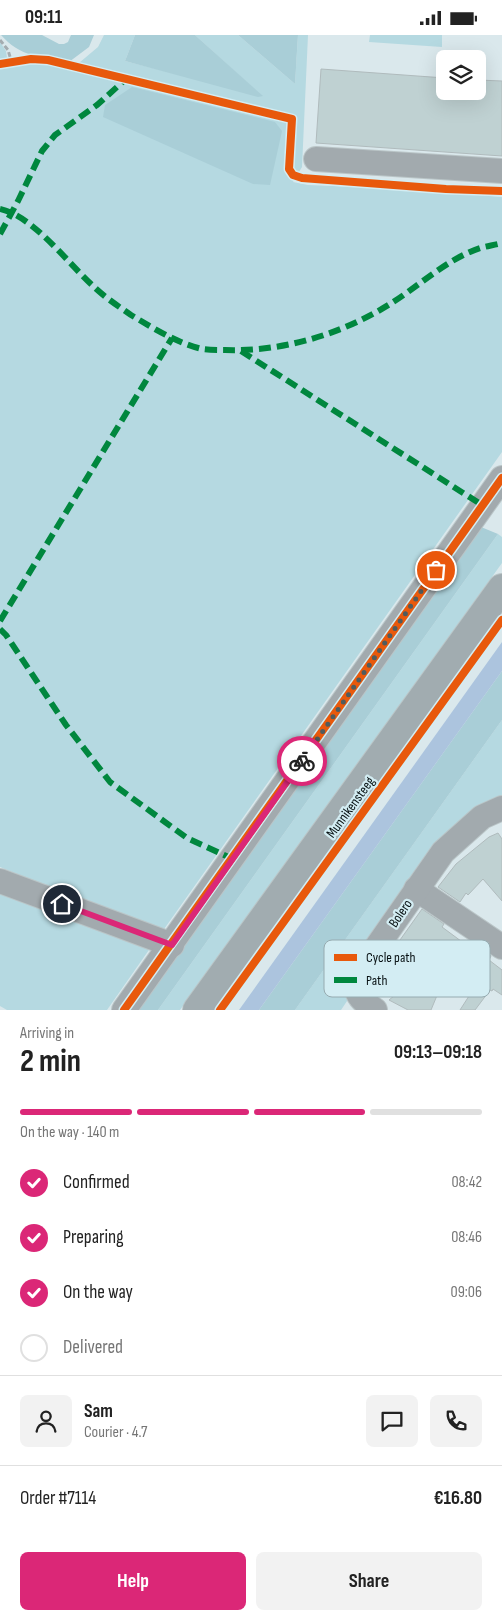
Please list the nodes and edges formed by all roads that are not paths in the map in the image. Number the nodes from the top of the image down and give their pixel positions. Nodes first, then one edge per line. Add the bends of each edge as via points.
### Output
1 (316, 159) dead end
2 (502, 171) edge
3 (502, 478) edge
4 (502, 588) edge
5 (502, 808) edge
6 (0, 881) edge
7 (416, 889) junction
8 (381, 940) edge
9 (172, 945) junction
10 (502, 947) edge
11 (359, 997) edge
12 (124, 1010) edge
13 (197, 1010) edge
14 (375, 1010) edge

1 - 2 street
3 - 9 street
4 - 13 main road, Munnikensteeg
5 - 7 street, Bolero via 482,817 455,840
6 - 9 street
7 - 8 street, Bolero
7 - 10 street, Bolero
9 - 12 street
11 - 14 street, Bolero

